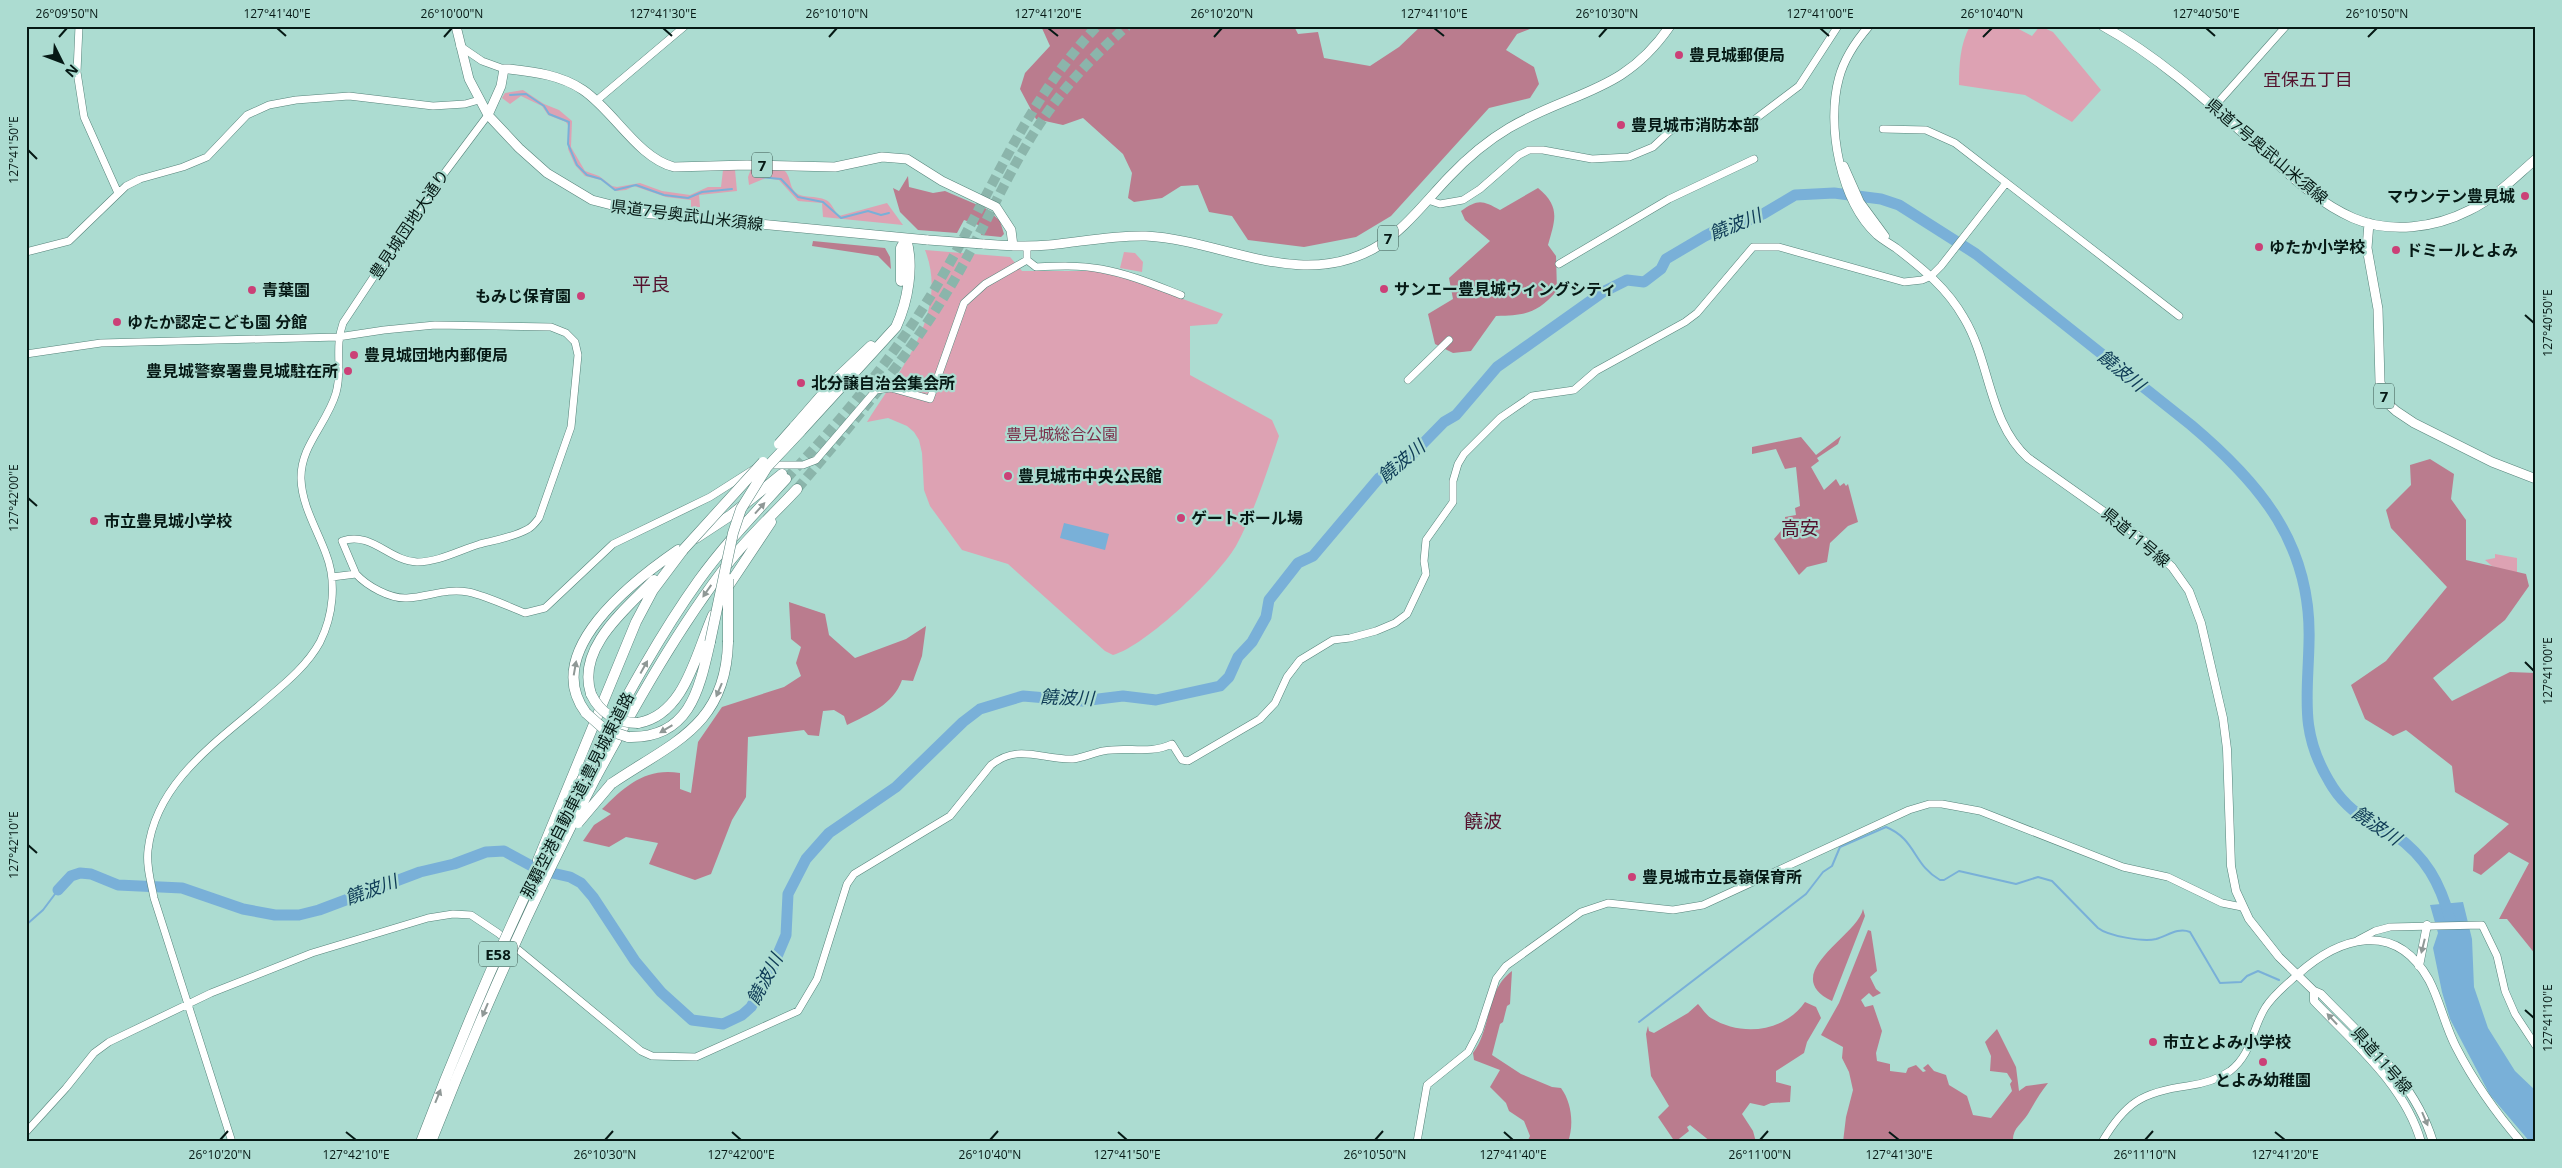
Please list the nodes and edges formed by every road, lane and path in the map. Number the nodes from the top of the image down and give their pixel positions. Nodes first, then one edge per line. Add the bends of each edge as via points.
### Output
1 (79, 26) edge
2 (456, 26) edge
3 (685, 26) edge
4 (1670, 26) edge
5 (1838, 26) edge
6 (1869, 26) edge
7 (2103, 26) edge
8 (2286, 26) edge
9 (460, 46) junction
10 (504, 69) junction
11 (479, 100) junction
12 (596, 101) junction
13 (2214, 107) junction
14 (488, 115) junction
15 (1883, 129) dead end
16 (2536, 158) edge
17 (1754, 159) dead end
18 (2006, 183) junction
19 (118, 194) junction
20 (1428, 200) junction
21 (2369, 223) junction
22 (906, 239) junction
23 (1013, 246) junction
24 (1027, 246) junction
25 (26, 252) edge
26 (1027, 260) junction
27 (1559, 264) dead end
28 (1931, 276) junction
29 (1181, 296) dead end
30 (2179, 316) dead end
31 (338, 337) junction
32 (1449, 340) dead end
33 (26, 354) edge
34 (1408, 380) dead end
35 (797, 429) junction
36 (2536, 479) edge
37 (797, 489) tunnel mouth
38 (779, 508) junction
39 (682, 550) junction
40 (729, 555) junction
41 (356, 574) junction
42 (332, 578) junction
43 (587, 771) junction
44 (2242, 907) junction
45 (2430, 925) junction
46 (2358, 940) junction
47 (2419, 966) junction
48 (2297, 974) junction
49 (498, 981) junction
50 (2314, 991) junction
51 (188, 1005) junction
52 (2536, 1046) edge
53 (26, 1132) edge
54 (232, 1142) edge
55 (421, 1142) edge
56 (431, 1142) edge
57 (1417, 1142) edge
58 (2102, 1142) edge
59 (2422, 1142) edge
60 (2434, 1142) edge
61 (2521, 1142) edge

1 - 19 street via 76,72 84,117
2 - 9 main road, 県道7号奥武山米須線 / 7
3 - 12 street
4 - 20 main road, 県道7号奥武山米須線 / 7 via 1649,54 1629,72 1500,134 1464,162
5 - 20 street via 1799,86 1750,123 1736,128 1684,123 1646,151 1629,158 1592,159 1529,150 1518,155 1463,200 1440,204
6 - 28 main road, 県道11号線 via 1852,49 1839,77 1834,114 1840,158 1848,182 1876,229
7 - 13 main road, 県道7号奥武山米須線 via 2161,64
8 - 13 street
9 - 10 street via 482,61
9 - 11 main road, 県道7号奥武山米須線 / 7
10 - 12 main road, 7 via 558,78
10 - 14 main road via 501,86
11 - 14 main road, 県道7号奥武山米須線 / 7
11 - 19 street via 433,106 350,96 268,105 247,115 207,157 140,179
12 - 23 main road, 7 via 650,155 674,167 835,167 882,158 907,159 996,207 1011,230
13 - 21 main road, 県道7号奥武山米須線 via 2318,198
14 - 22 main road, 県道7号奥武山米須線 / 7 via 547,173 580,195 606,206 643,213
14 - 31 street, 豊見城団地大通り via 428,195
15 - 18 street via 1916,128 1936,133 1963,149
16 - 21 main road, 県道7号奥武山米須線 via 2485,202 2456,216 2410,227
17 - 27 street via 1669,199
18 - 28 street
18 - 30 street
19 - 25 street via 69,241
20 - 24 main road, 県道7号奥武山米須線 / 7 via 1396,232 1374,248 1340,262 1316,266 1282,264 1168,238 1115,237
21 - 36 main road, 7 via 2367,248 2378,309 2380,382 2386,402 2414,423 2492,462
22 - 23 main road, 県道7号奥武山米須線 / 7, bridge
22 - 35 highway via 901,248 900,302 889,328 835,380
23 - 24 main road, 県道7号奥武山米須線 / 7
24 - 26 street
26 - 29 street via 1036,267 1078,266 1128,275
26 - 41 street via 986,284 964,304 930,400 892,388 876,390 816,460 803,465 752,469 710,497 613,544 544,608 526,613 469,592 450,590 397,597 364,583
28 - 44 main road, 県道11号線 via 1951,296 1970,329 2002,424 2015,445 2028,458 2147,542 2172,567 2188,591 2201,623 2223,718 2231,871
28 - 51 street via 1904,282 1779,247 1753,247 1697,313 1685,322 1596,371 1574,390 1532,396 1500,418 1464,454 1453,481 1453,502 1426,540 1426,574 1410,609 1402,617 1376,631 1333,640 1300,660 1287,677 1275,703 1260,719 1188,761 1182,760 1172,744 1159,750 1103,751 1073,758 1017,752 997,760 950,816 854,874 847,884 818,979 798,1011 737,1041 696,1057 652,1056 641,1051 498,933 471,915 428,918 312,953 210,993
31 - 33 street via 101,343
31 - 41 street via 435,325 551,327 566,333 575,342 578,355 571,427 565,449 554,471 539,518 529,528 452,554 416,562 368,540 353,538 342,541
31 - 42 street via 337,390 333,405 306,451 301,478 305,503 327,556
32 - 34 street
35 - 39 highway, bridge
35 - 40 highway, bridge via 747,497 737,519
37 - 38 highway, 那覇空港自動車道;豊見城東道路 / E58
38 - 39 highway, bridge via 723,595 677,698 660,716 638,723 622,722 608,715 591,694 588,672 594,653 604,634
38 -> 43 highway, 那覇空港自動車道;豊見城東道路 / E58 via 747,540 703,597
39 - 43 highway via 644,605
40 -> 43 highway, 那覇空港自動車道;豊見城東道路 / E58, bridge via 700,686 684,714 658,734 628,737 604,729 586,713 575,690 574,671 579,651 595,624 637,580 784,477 698,581 650,656
40 -> 49 highway, bridge via 727,663 721,686 710,707 696,727 673,746 611,784 582,817
41 - 42 street
42 - 51 street via 328,620 311,655 287,682 194,763 165,797 152,831 148,869
43 - 49 highway, 那覇空港自動車道;豊見城東道路 / E58, bridge
55 -> 43 highway, 那覇空港自動車道;豊見城東道路 / E58, bridge via 510,928
44 - 48 main road, 県道11号線 via 2279,957
44 - 57 street via 2222,903 2168,877 2123,866 1980,811 1929,804 1909,810 1703,905 1673,910 1608,903 1581,912 1515,958 1496,979 1468,1052 1427,1085
45 - 46 street via 2380,929
45 -> 47 main road
45 - 52 street via 2478,925 2498,956 2515,1014
46 - 47 main road via 2374,940 2394,947
46 - 48 main road via 2328,950
47 - 61 main road via 2429,980 2455,1044 2478,1087
48 - 50 main road, 県道11号線
48 - 58 street via 2268,1003 2248,1049 2230,1071 2204,1083 2160,1090 2140,1097 2123,1111
49 -> 56 highway, 那覇空港自動車道;豊見城東道路 / E58, bridge
59 -> 50 main road, 県道11号線 via 2395,1089 2314,1001
50 -> 60 main road, 県道11号線 via 2321,994 2406,1085 2424,1114
51 - 53 street via 100,1047
51 - 54 street

